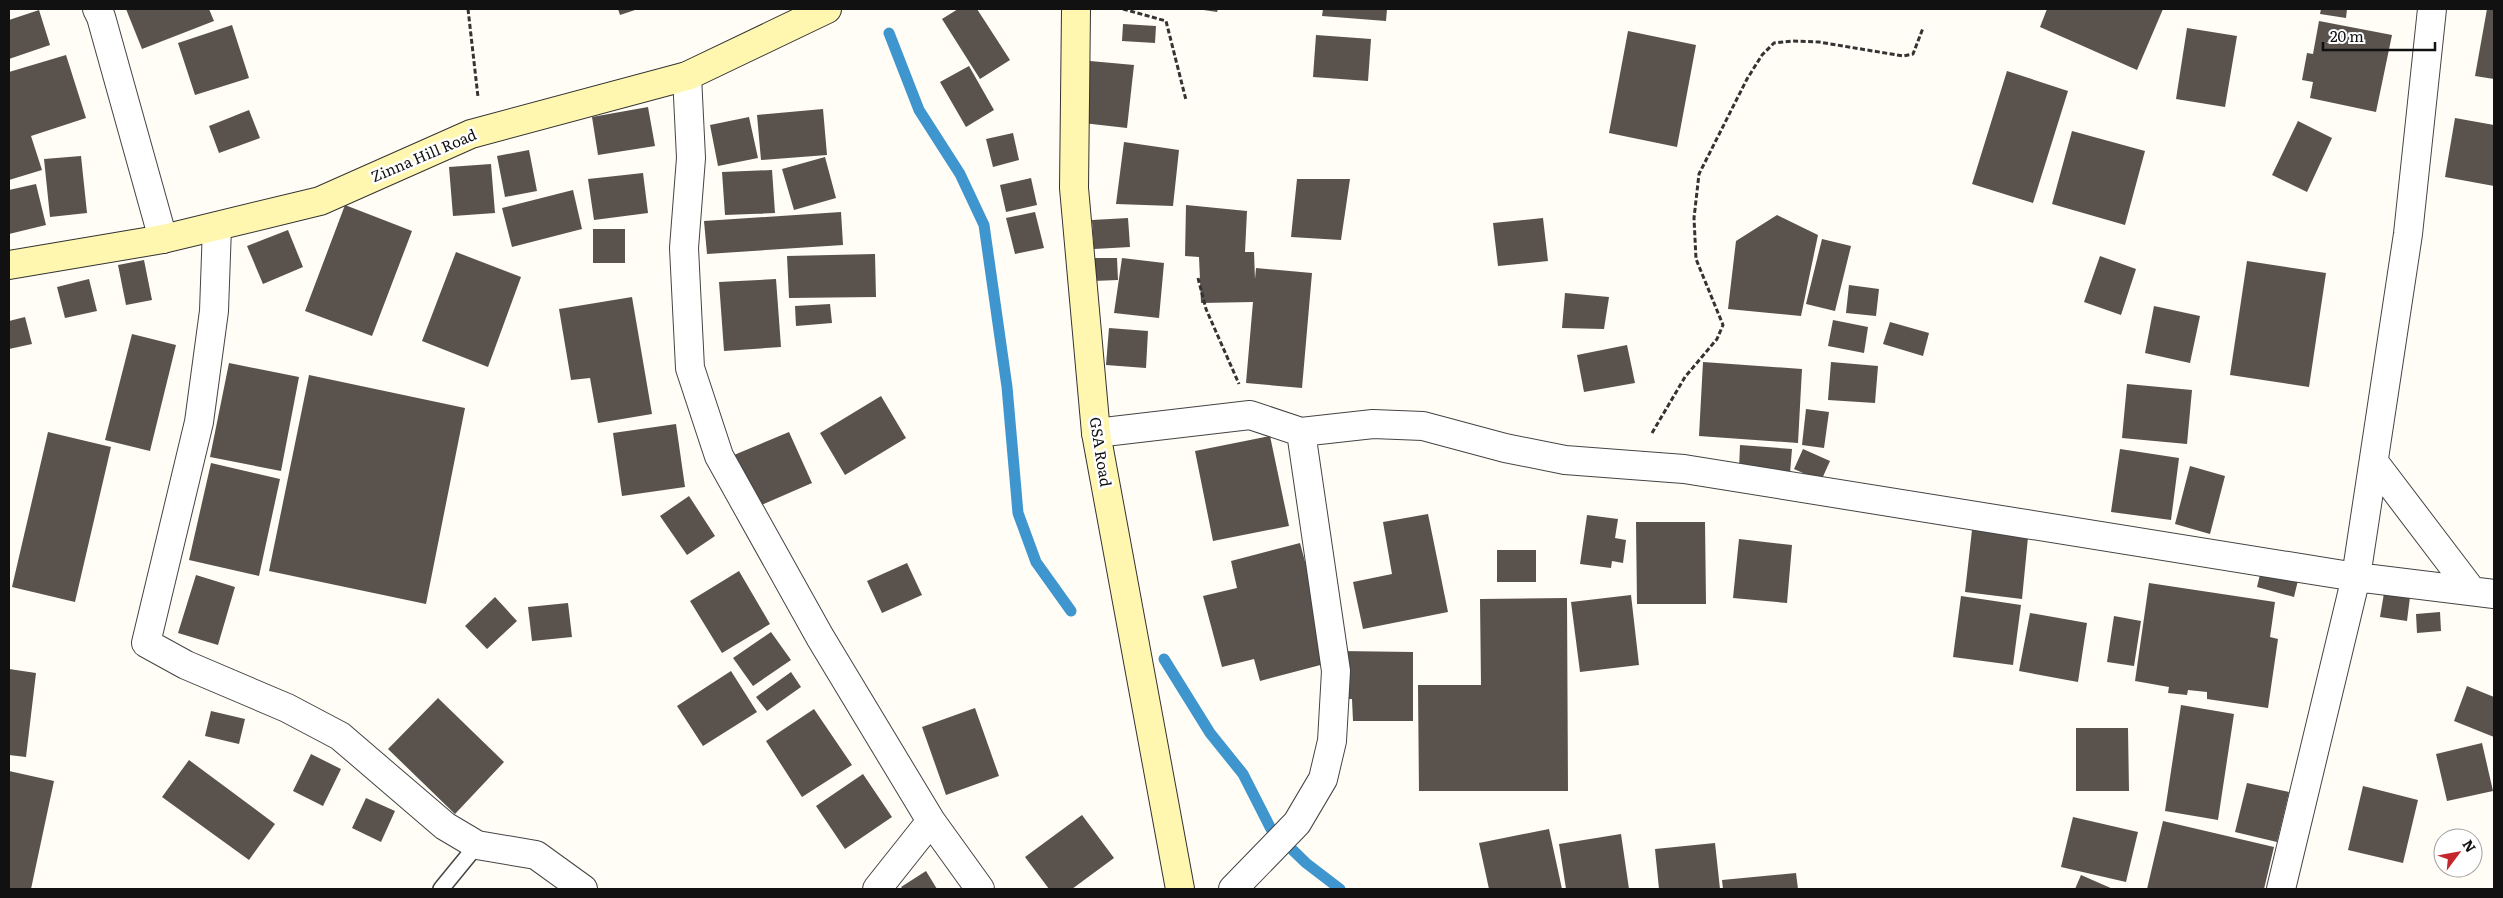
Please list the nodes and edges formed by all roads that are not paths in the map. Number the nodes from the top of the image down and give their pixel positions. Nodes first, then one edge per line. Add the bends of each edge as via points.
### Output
1 (97, 9) edge
2 (827, 9) edge
3 (1076, 9) edge
4 (2432, 9) edge
5 (687, 76) junction
6 (217, 227) junction
7 (163, 239) junction
8 (9, 265) edge
9 (1301, 432) junction
10 (1096, 433) junction
11 (2374, 462) junction
12 (2356, 577) junction
13 (2483, 592) edge
14 (931, 821) junction
15 (477, 846) junction
16 (441, 889) edge
17 (584, 889) edge
18 (877, 889) edge
19 (980, 889) edge
20 (1180, 889) edge
21 (1233, 889) edge
22 (2281, 889) edge

1 - 7 street
2 - 5 street, Zinna Hill Road
3 - 10 street, GSA Road via 1074,188
4 - 11 street via 2408,234
5 - 6 street, Zinna Hill Road via 471,134 320,200
5 - 14 street via 690,158 684,248 690,368 719,456 820,638
6 - 7 street, Zinna Hill Road
6 - 15 street via 214,311 199,422 146,643 186,665 287,708 340,736 445,826
7 - 8 street, Zinna Hill Road
9 - 10 street via 1250,415
9 - 12 street via 1373,424 1423,426 1564,460 1684,469
9 - 21 street via 1336,671 1332,741 1323,778 1297,822
10 - 20 street, GSA Road
11 - 12 street
11 - 13 street
12 - 13 street
12 - 22 street
14 - 18 street
14 - 19 street
15 - 16 lane
15 - 17 street via 536,856

